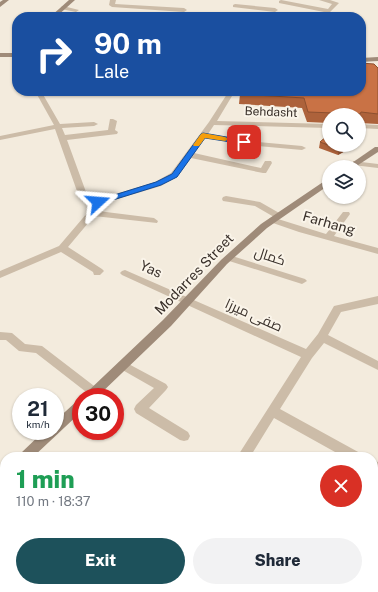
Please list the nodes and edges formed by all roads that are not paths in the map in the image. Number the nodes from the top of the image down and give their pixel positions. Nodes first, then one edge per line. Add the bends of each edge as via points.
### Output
1 (72, 0) edge
2 (113, 0) edge
3 (322, 0) edge
4 (282, 1) edge
5 (235, 6) dead end
6 (63, 8) junction
7 (164, 8) junction
8 (76, 10) dead end
9 (184, 10) dead end
10 (275, 10) joint
11 (59, 12) edge
12 (164, 12) edge
13 (0, 55) edge
14 (12, 55) edge
15 (366, 60) edge
16 (378, 60) edge
17 (41, 96) edge
18 (229, 96) edge
19 (113, 120) dead end
20 (212, 123) junction
21 (94, 124) dead end
22 (58, 126) junction
23 (322, 126) edge
24 (366, 126) edge
25 (378, 127) edge
26 (203, 135) junction
27 (0, 137) edge
28 (62, 138) junction
29 (302, 148) dead end
30 (378, 149) edge
31 (189, 155) junction
32 (361, 160) edge
33 (268, 163) dead end
34 (366, 166) edge
35 (378, 166) edge
36 (322, 186) edge
37 (226, 199) dead end
38 (98, 202) junction
39 (92, 213) junction
40 (346, 214) dead end
41 (275, 218) junction
42 (154, 221) dead end
43 (328, 237) junction
44 (62, 248) junction
45 (377, 249) edge
46 (229, 258) junction
47 (97, 273) dead end
48 (125, 273) dead end
49 (0, 275) edge
50 (302, 281) dead end
51 (378, 300) edge
52 (188, 301) junction
53 (0, 336) edge
54 (322, 337) junction
55 (308, 355) junction
56 (123, 365) junction
57 (378, 366) edge
58 (85, 388) edge
59 (98, 388) edge
60 (273, 411) junction
61 (72, 413) edge
62 (64, 420) edge
63 (184, 436) dead end
64 (43, 440) edge
65 (30, 452) edge
66 (245, 452) edge
67 (347, 452) edge

1 - 6 main road
2 - 7 street via 112,5
3 - 4 street via 336,3 329,11
4 - 10 street
5 - 10 street
6 - 8 street
6 - 11 main road
7 - 9 street
7 - 12 street
13 - 14 main road
15 - 16 main road
17 - 22 street
18 - 20 street
19 - 28 street via 113,132
20 - 23 street, Behdasht
20 - 26 street
21 - 22 street
22 - 27 street
22 - 28 street
24 - 25 street
26 - 29 street
26 - 31 street
28 - 38 street via 82,194
30 - 32 main road
31 - 33 street via 263,171
31 - 38 street via 174,175 158,184
34 - 35 street
36 - 41 main road, Modarres Street
37 - 41 street, Farhang via 257,204
38 - 39 street
39 - 42 street
39 - 44 street
40 - 43 street
41 - 43 street, Farhang
41 - 46 main road, Modarres Street
43 - 45 street, Farhang
44 - 47 street via 98,271
44 - 49 street
46 - 50 street, کمال
46 - 52 main road, Modarres Street
48 - 52 street, Yas
51 - 54 street via 338,309
52 - 55 street, صفی میرزا
52 - 56 main road, Modarres Street
53 - 58 street via 8,336 23,348 38,349
54 - 55 street
54 - 57 street
55 - 60 street
56 - 59 main road, Modarres Street
56 - 63 street via 162,387 140,409
60 - 66 street
60 - 67 street
61 - 62 main road
64 - 65 main road

